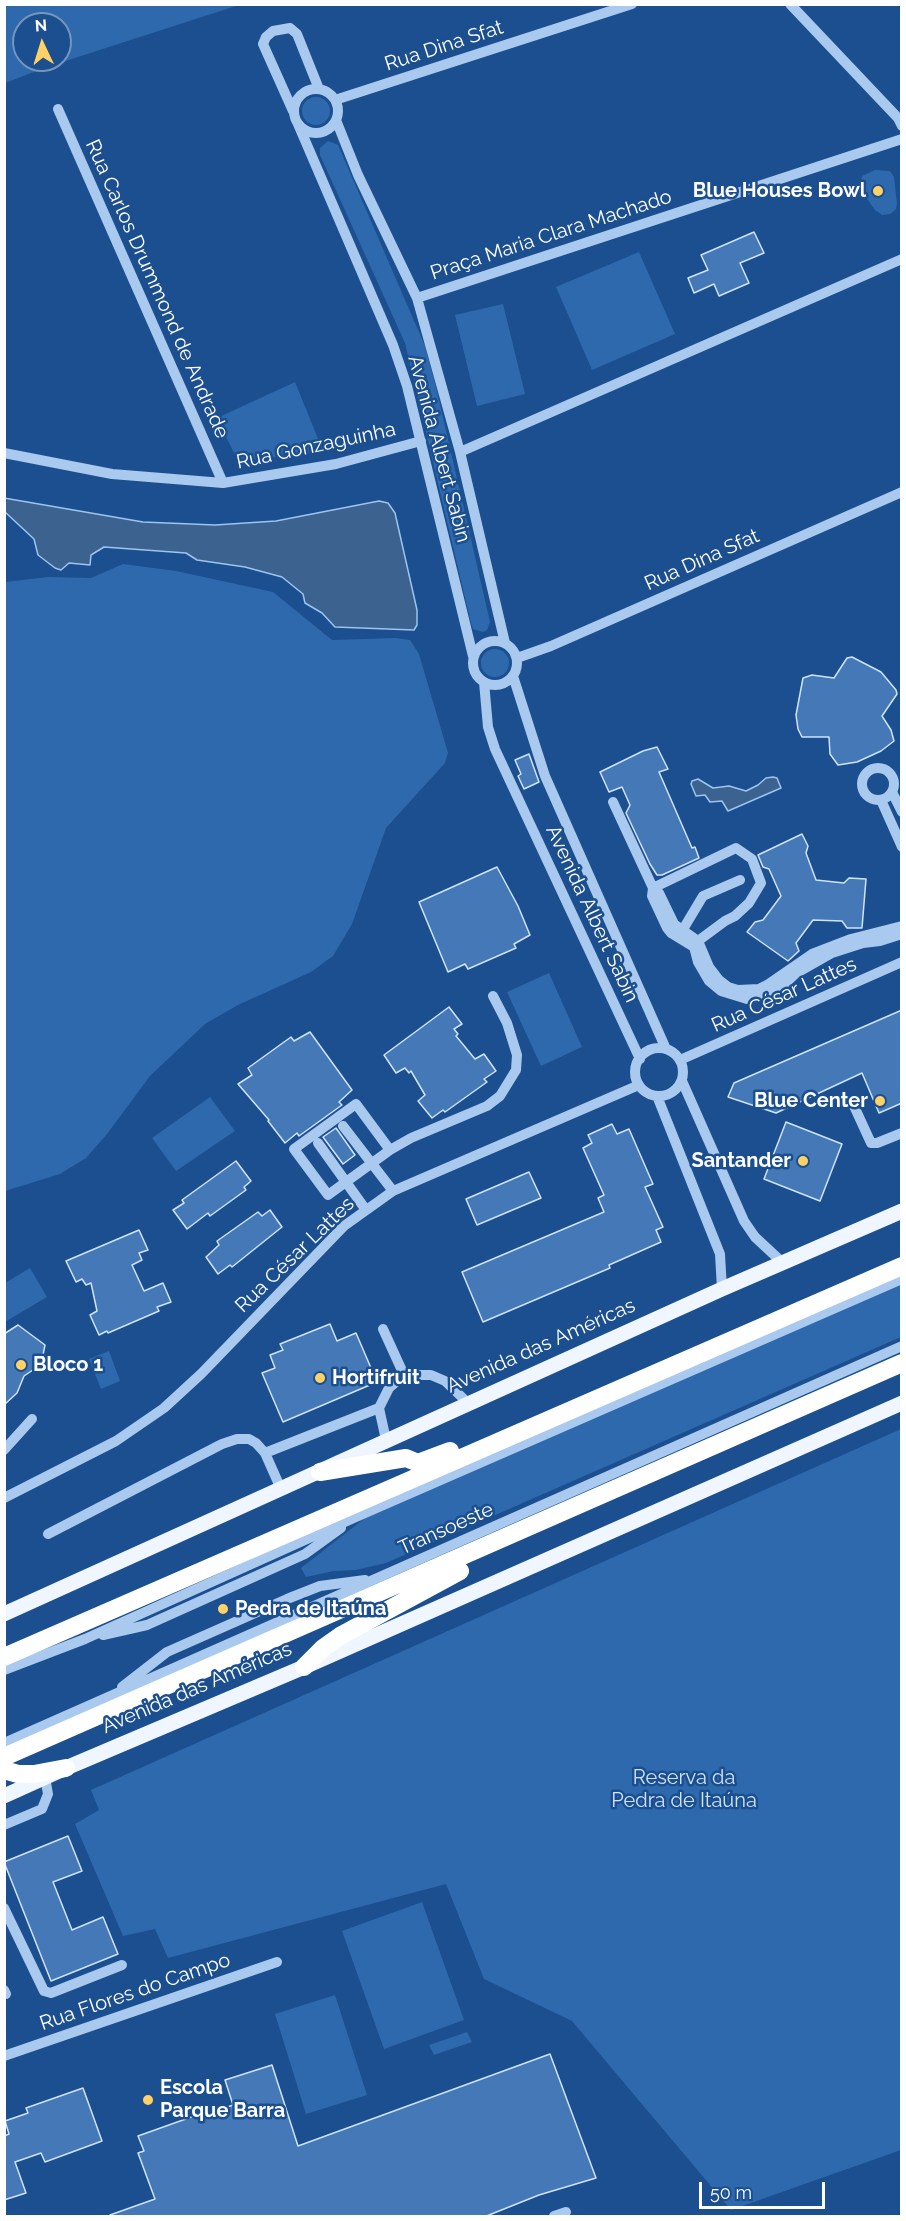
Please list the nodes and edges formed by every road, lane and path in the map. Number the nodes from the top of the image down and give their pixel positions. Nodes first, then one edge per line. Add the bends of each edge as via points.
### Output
1 (632, 4) edge
2 (790, 4) edge
3 (319, 89) junction
4 (335, 100) junction
5 (58, 110) dead end
6 (293, 111) junction
7 (336, 120) junction
8 (298, 124) junction
9 (902, 126) edge
10 (902, 139) edge
11 (902, 260) edge
12 (417, 298) junction
13 (421, 441) junction
14 (460, 452) junction
15 (4, 453) edge
16 (223, 483) junction
17 (902, 492) edge
18 (505, 643) junction
19 (473, 656) junction
20 (517, 658) junction
21 (513, 676) junction
22 (484, 682) junction
23 (892, 792) junction
24 (881, 800) junction
25 (614, 802) dead end
26 (902, 812) edge
27 (902, 847) edge
28 (740, 880) dead end
29 (653, 888) junction
30 (902, 926) edge
31 (680, 934) junction
32 (902, 934) edge
33 (698, 941) junction
34 (902, 962) edge
35 (493, 996) dead end
36 (666, 1049) junction
37 (640, 1059) junction
38 (680, 1060) junction
39 (682, 1081) junction
40 (639, 1086) junction
41 (657, 1096) junction
42 (854, 1106) dead end
43 (343, 1126) dead end
44 (902, 1133) edge
45 (318, 1143) dead end
46 (390, 1150) junction
47 (371, 1164) junction
48 (347, 1182) junction
49 (393, 1191) junction
50 (366, 1210) junction
51 (902, 1211) edge
52 (784, 1264) junction
53 (902, 1266) edge
54 (902, 1279) edge
55 (722, 1289) junction
56 (383, 1329) dead end
57 (902, 1346) edge
58 (902, 1364) edge
59 (404, 1375) junction
60 (902, 1403) edge
61 (468, 1404) junction
62 (379, 1408) junction
63 (32, 1419) dead end
64 (515, 1436) junction
65 (386, 1440) junction
66 (4, 1450) edge
67 (265, 1454) junction
68 (320, 1473) junction
69 (281, 1489) junction
70 (4, 1498) edge
71 (527, 1529) junction
72 (48, 1534) dead end
73 (378, 1578) junction
74 (4, 1614) edge
75 (4, 1657) edge
76 (304, 1667) junction
77 (4, 1670) edge
78 (113, 1695) junction
79 (4, 1743) edge
80 (4, 1757) edge
81 (66, 1768) junction
82 (4, 1770) edge
83 (45, 1777) junction
84 (4, 1796) edge
85 (4, 1825) edge
86 (4, 1908) edge
87 (277, 1962) dead end
88 (122, 1965) dead end
89 (4, 2056) edge
90 (566, 2212) dead end
91 (554, 2217) edge

1 - 4 street, Rua Dina Sfat
2 - 9 street
3 - 4 street
3 - 6 street via 303,92
3 - 6 street via 297,34 290,28 273,31 264,44
4 - 7 street
5 - 16 street, Rua Carlos Drummond de Andrade
6 - 8 street
7 - 8 street via 327,130 314,133
7 - 12 street, Avenida Albert Sabin
8 - 13 street, Avenida Albert Sabin via 393,345
10 - 12 street, Praça Maria Clara Machado
11 - 14 street
12 - 14 street, Avenida Albert Sabin
13 - 16 street, Rua Gonzaguinha via 336,464
13 - 19 street, Avenida Albert Sabin
14 - 18 street, Avenida Albert Sabin
15 - 16 street, Rua Gonzaguinha via 112,474
17 - 20 street, Rua Dina Sfat
18 - 19 street via 483,644
18 - 20 street
19 - 22 street via 475,674
20 - 21 street
21 - 22 street via 496,685
21 - 36 street, Avenida Albert Sabin via 545,776
22 - 37 street, Avenida Albert Sabin via 488,727 495,749
23 - 24 street
23 - 24 street via 894,782 890,773 881,768 871,770 864,777 864,791
23 - 26 street
24 - 27 street
25 - 29 street
28 - 31 street via 703,896
29 - 31 street
29 - 33 street via 735,848 752,859 760,883 749,903
30 - 33 street via 850,939 812,954 767,986 750,990 738,990 719,980
31 - 32 street via 694,947 709,981 721,991 747,999 781,987 795,974 832,953
31 - 33 street
34 - 38 street, Rua César Lattes
35 - 46 street via 518,1055 516,1070 500,1096 487,1106
36 - 37 street via 651,1050
36 - 38 street
37 - 40 street via 635,1072
38 - 39 street
39 - 41 street via 672,1093
39 - 52 street via 744,1221
40 - 41 street
40 - 49 street, Rua César Lattes
41 - 55 street via 717,1244
42 - 44 street via 871,1143
43 - 47 street
45 - 48 street
46 - 47 street
46 - 48 street via 356,1104 294,1149 328,1195
47 - 48 street
47 - 49 street
48 - 50 street
49 - 50 street, Rua César Lattes
50 - 70 street, Rua César Lattes via 344,1226 164,1408 116,1441
51 - 52 main road, Avenida das Américas
52 - 55 main road, Avenida das Américas
53 - 64 highway
54 - 77 street via 356,1517 295,1559 147,1625 85,1639
55 - 61 main road, Avenida das Américas
56 - 59 street
57 - 73 street, Transoeste
58 - 71 highway, Avenida das Américas
59 - 61 street via 431,1375 445,1380
59 - 62 street via 389,1388
60 - 76 main road, Avenida das Américas
61 - 65 main road, Avenida das Américas
62 - 65 street
62 - 67 street
63 - 66 street
64 - 68 highway via 489,1437 417,1463 406,1458
64 - 75 highway
65 - 68 main road, Avenida das Américas
67 - 69 street
67 - 72 street via 249,1439 222,1444
68 - 69 main road, Avenida das Américas
69 - 74 main road, Avenida das Américas
71 - 76 highway via 498,1553 340,1636
71 - 80 highway, Avenida das Américas
73 - 78 street, Transoeste
73 - 78 street via 320,1586 287,1599 167,1652
76 - 81 main road, Avenida das Américas
78 - 79 street, Transoeste
81 - 82 highway via 34,1774
81 - 83 main road, Avenida das Américas
83 - 84 main road, Avenida das Américas
83 - 85 street via 48,1794 42,1809
86 - 88 street via 44,1990 51,1993
87 - 89 street, Rua Flores do Campo
90 - 91 street

